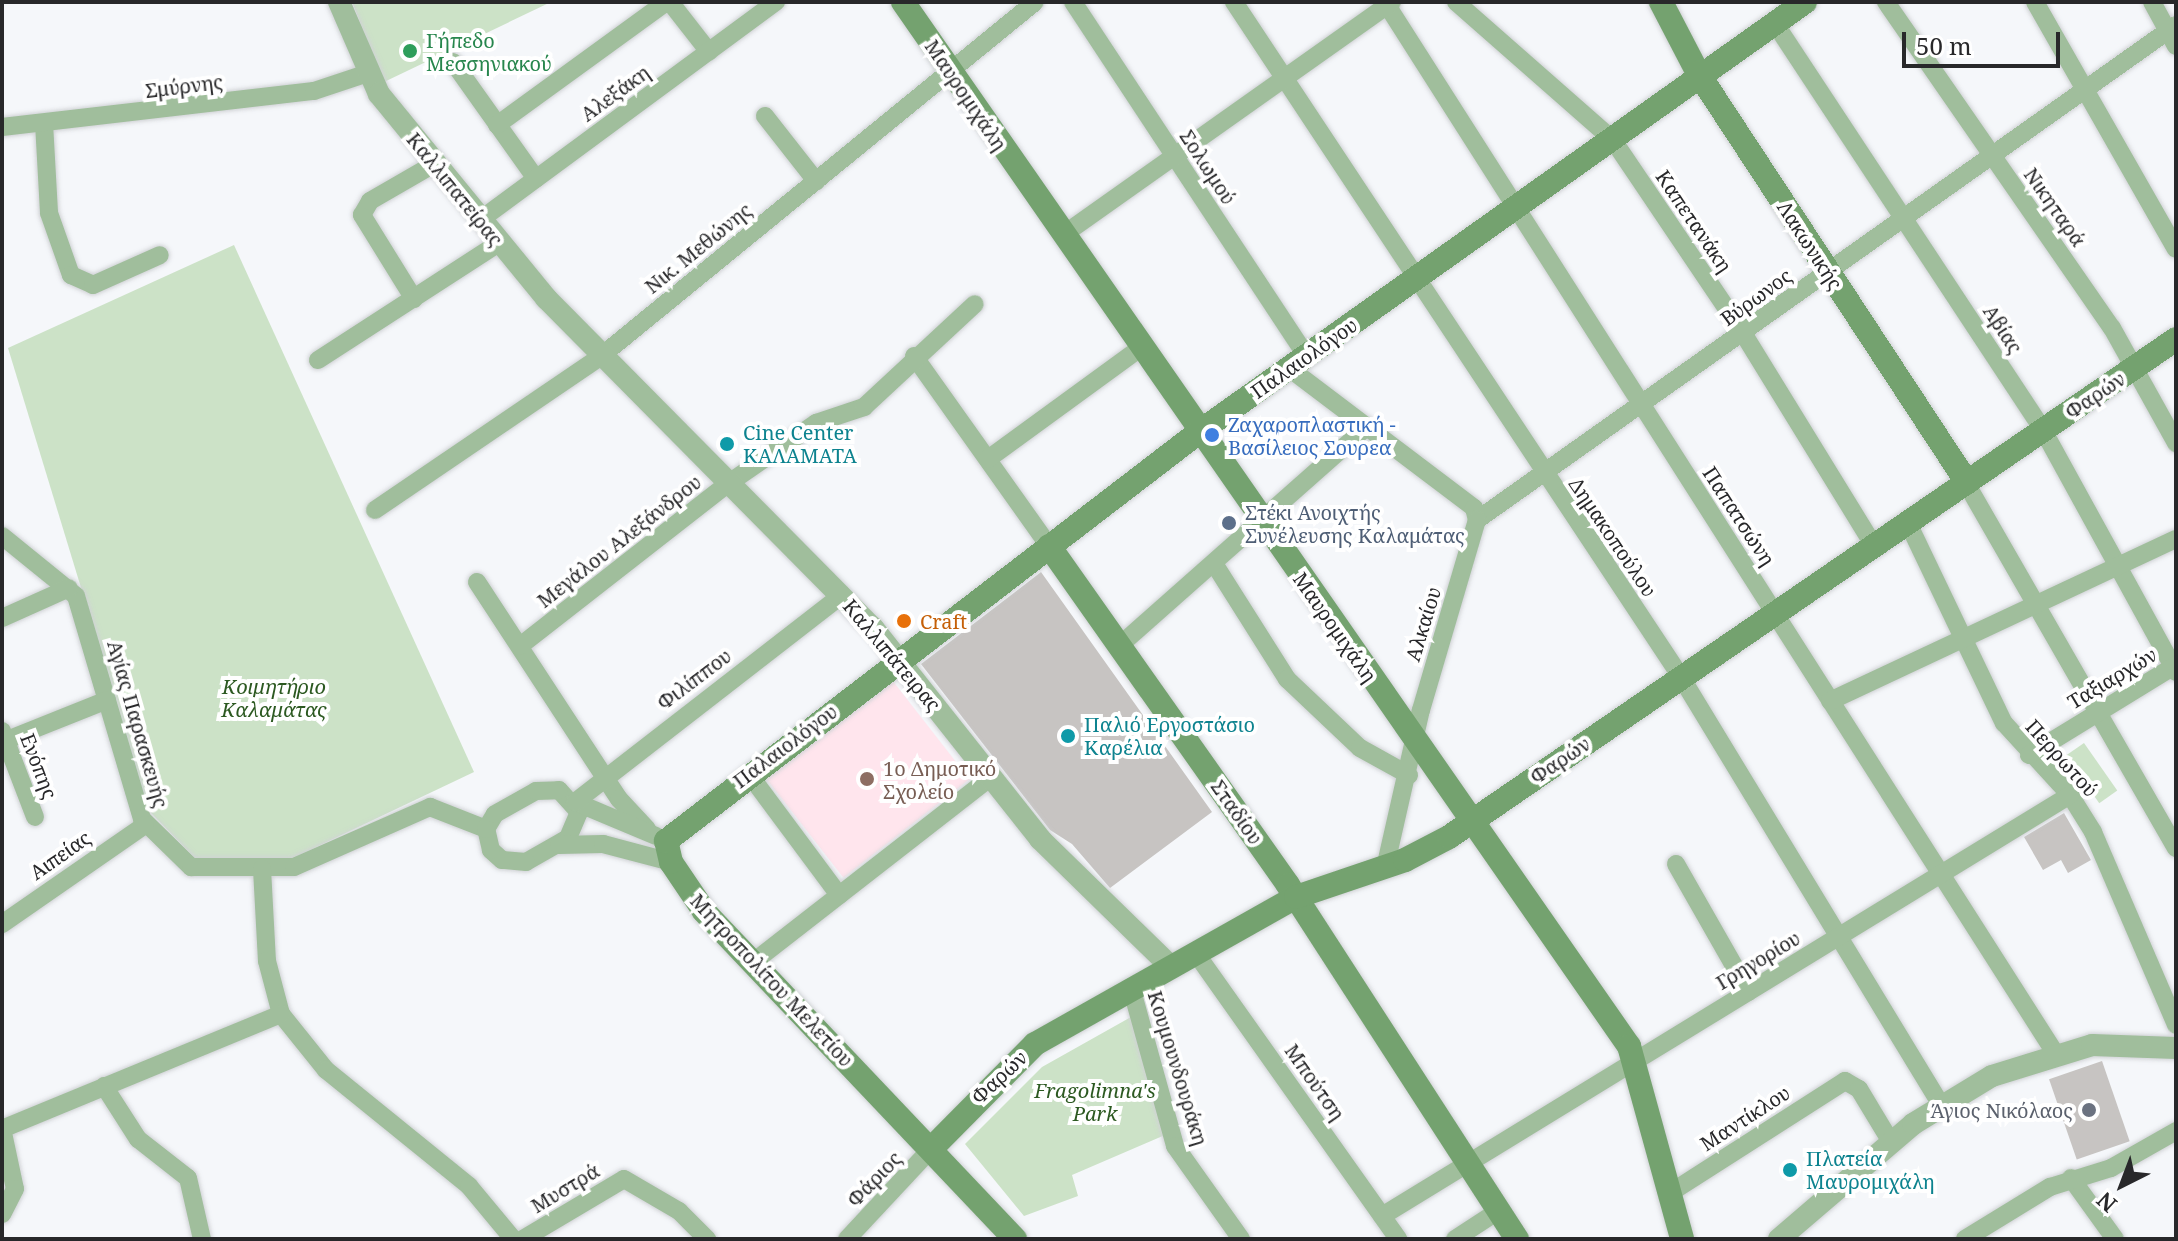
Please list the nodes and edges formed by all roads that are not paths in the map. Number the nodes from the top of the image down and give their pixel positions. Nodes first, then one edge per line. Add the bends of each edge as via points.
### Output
1 (339, 2) edge
2 (668, 2) edge
3 (776, 2) edge
4 (903, 2) edge
5 (1035, 2) edge
6 (1073, 2) edge
7 (1234, 2) edge
8 (1456, 2) edge
9 (1661, 2) edge
10 (1805, 2) edge
11 (1886, 2) edge
12 (2035, 2) edge
13 (2152, 2) edge
14 (1388, 3) edge
15 (1774, 22) junction
16 (2173, 34) edge
17 (709, 52) junction
18 (453, 62) dead end
19 (949, 71) junction
20 (368, 73) junction
21 (1698, 73) junction
22 (1284, 77) junction
23 (2086, 91) junction
24 (765, 116) dead end
25 (44, 123) junction
26 (497, 125) junction
27 (2, 127) edge
28 (1613, 140) junction
29 (1174, 155) junction
30 (1992, 156) junction
31 (434, 164) junction
32 (536, 179) junction
33 (816, 181) junction
34 (1517, 208) junction
35 (1904, 218) junction
36 (480, 220) junction
37 (1063, 235) junction
38 (499, 243) junction
39 (2176, 249) edge
40 (160, 255) dead end
41 (1828, 273) junction
42 (1416, 278) junction
43 (414, 299) junction
44 (975, 304) dead end
45 (1743, 333) junction
46 (2176, 339) edge
47 (1140, 348) junction
48 (914, 356) junction
49 (600, 357) junction
50 (318, 360) dead end
51 (1298, 362) junction
52 (2136, 367) junction
53 (1641, 405) junction
54 (1364, 429) junction
55 (2043, 430) junction
56 (1199, 432) junction
57 (2176, 443) edge
58 (988, 459) junction
59 (1545, 474) junction
60 (729, 483) junction
61 (1967, 483) junction
62 (375, 510) dead end
63 (1477, 520) junction
64 (1263, 523) junction
65 (1908, 523) junction
66 (2, 536) edge
67 (2176, 539) edge
68 (1049, 546) junction
69 (1874, 546) junction
70 (1215, 565) junction
71 (2118, 566) junction
72 (477, 582) dead end
73 (69, 588) junction
74 (842, 595) junction
75 (2035, 605) junction
76 (1775, 614) junction
77 (2, 618) edge
78 (1963, 638) junction
79 (520, 646) junction
80 (1119, 646) junction
81 (899, 658) junction
82 (2175, 668) edge
83 (1681, 677) junction
84 (107, 700) junction
85 (1830, 701) junction
86 (2095, 713) junction
87 (3, 738) edge
88 (1414, 742) junction
89 (2029, 755) junction
90 (749, 774) junction
91 (1409, 775) junction
92 (991, 777) junction
93 (605, 778) junction
94 (2070, 795) junction
95 (575, 802) junction
96 (35, 817) dead end
97 (1472, 821) junction
98 (145, 825) junction
99 (486, 829) junction
100 (559, 845) junction
101 (664, 848) junction
102 (2176, 848) edge
103 (1676, 864) dead end
104 (1385, 868) junction
105 (262, 869) junction
106 (1943, 873) junction
107 (839, 895) junction
108 (1296, 897) junction
109 (2, 924) edge
110 (1840, 937) junction
111 (1195, 952) junction
112 (752, 963) junction
113 (1170, 966) junction
114 (1131, 987) junction
115 (1749, 992) junction
116 (281, 1014) junction
117 (2176, 1025) edge
118 (2176, 1048) edge
119 (2055, 1053) junction
120 (1635, 1058) junction
121 (104, 1086) junction
122 (1941, 1105) junction
123 (2176, 1131) edge
124 (3, 1138) edge
125 (1891, 1142) junction
126 (932, 1148) junction
127 (1466, 1160) junction
128 (2071, 1178) junction
129 (1670, 1193) junction
130 (1498, 1211) junction
131 (2, 1214) edge
132 (1382, 1216) junction
133 (1475, 1234) edge
134 (202, 1239) edge
135 (513, 1239) edge
136 (523, 1239) edge
137 (707, 1239) edge
138 (847, 1239) edge
139 (1015, 1239) edge
140 (1241, 1239) edge
141 (1398, 1239) edge
142 (1455, 1239) edge
143 (1517, 1239) edge
144 (1682, 1239) edge
145 (1779, 1239) edge
146 (1965, 1239) edge
147 (2115, 1239) edge

1 - 20 street, Καλλιπατείρας
2 - 17 street
2 - 26 street
3 - 17 street, Αλεξάκη
4 - 19 main road, Μαυρομιχάλη
5 - 19 street, Νικ. Μεθώνης
6 - 29 street, Σολωμού
7 - 22 street, Δημακοπούλου
8 - 28 street, Καπετανάκη
9 - 21 main road, Λακωνικής
10 - 15 main road, Παλαιολόγου
11 - 30 street, Νικηταρά
12 - 23 street
13 - 16 street
14 - 22 street
14 - 34 street, Παπατσώνη
15 - 21 main road, Παλαιολόγου
15 - 35 street, Αβίας
16 - 23 street, Βύρωνος
17 - 32 street, Αλεξάκη
18 - 26 street
19 - 33 street, Νικ. Μεθώνης
19 - 37 main road, Μαυρομιχάλη
20 - 25 street, Σμύρνης via 314,91
20 - 31 street, Καλλιπατείρας
21 - 28 main road, Παλαιολόγου
21 - 41 main road, Λακωνικής
22 - 29 street
22 - 42 street, Δημακοπούλου
23 - 30 street, Βύρωνος
23 - 39 street
24 - 33 street
25 - 27 street, Σμύρνης
25 - 40 street via 49,213 71,275 93,285
26 - 32 street
28 - 34 main road, Παλαιολόγου
28 - 45 street, Καπετανάκη
29 - 37 street
29 - 51 street, Σολωμού
30 - 35 street, Βύρωνος
30 - 52 street, Νικηταρά
31 - 36 street, Καλλιπατείρας
31 - 43 street via 370,201 362,215
32 - 36 street, Αλεξάκη
33 - 49 street, Νικ. Μεθώνης
34 - 42 main road, Παλαιολόγου
34 - 53 street, Παπατσώνη
35 - 41 street, Βύρωνος
35 - 55 street, Αβίας
36 - 38 street, Καλλιπατείρας
37 - 47 main road, Μαυρομιχάλη
38 - 43 street
38 - 49 street, Καλλιπατείρας
41 - 45 street, Βύρωνος
41 - 61 main road, Λακωνικής
42 - 51 main road, Παλαιολόγου
42 - 59 street, Δημακοπούλου
43 - 50 street
44 - 48 street, Μεγάλου Αλεξάνδρου
45 - 53 street, Βύρωνος
45 - 69 street, Καπετανάκη
46 - 52 main road, Φαρών
47 - 56 main road, Μαυρομιχάλη
47 - 58 street
48 - 58 street, Σταδίου
48 - 60 street, Μεγάλου Αλεξάνδρου via 864,407 816,423
49 - 60 street, Καλλιπάτειρας
49 - 62 street, Νικ. Μεθώνης
51 - 54 street, Σολωμού
51 - 56 main road, Παλαιολόγου
52 - 55 main road, Φαρών
52 - 57 street, Νικηταρά
53 - 59 street, Βύρωνος
53 - 76 street, Παπατσώνη
54 - 63 street, Σολωμού via 1474,508
54 - 64 street
55 - 61 main road, Φαρών
55 - 71 street, Αβίας
56 - 64 main road, Μαυρομιχάλη
56 - 68 main road, Παλαιολόγου
58 - 68 street, Σταδίου
59 - 63 street, Βύρωνος
59 - 83 street, Δημακοπούλου
60 - 74 street, Καλλιπάτειρας
60 - 79 street, Μεγάλου Αλεξάνδρου
61 - 65 main road, Φαρών
61 - 75 street
63 - 88 street, Αλκαίου
64 - 70 street
64 - 88 main road, Μαυρομιχάλη
65 - 69 main road, Φαρών
65 - 78 street, Περρωτού
66 - 73 street, Αγίας Παρασκευής
67 - 71 street
68 - 80 main road, Σταδίου
68 - 81 main road, Παλαιολόγου
69 - 76 main road, Φαρών
70 - 80 street
70 - 91 street via 1287,679 1360,748
71 - 75 street
71 - 82 street, Αβίας
72 - 79 street, Μητροπολίτου Μελετίου
73 - 77 street
73 - 84 street, Αγίας Παρασκευής via 83,613
74 - 81 street, Καλλιπάτειρας
74 - 93 street, Φιλίππου
75 - 78 street
75 - 86 street
76 - 83 main road, Φαρών
76 - 85 street, Παπατσώνη
78 - 85 street
78 - 89 street, Περρωτού via 2004,723
79 - 93 street, Μητροπολίτου Μελετίου
80 - 108 main road, Σταδίου
81 - 90 main road, Παλαιολόγου
81 - 92 street, Καλλιπάτειρας
82 - 86 street, Ταξιαρχών
83 - 97 main road, Φαρών
83 - 110 street, Δημακοπούλου
84 - 87 street
84 - 98 street, Αγίας Παρασκευής
85 - 106 street, Παπατσώνη
86 - 89 street, Ταξιαρχών
86 - 102 street
87 - 96 street, Ενόπης
88 - 91 street, Αλκαίου
88 - 97 main road, Μαυρομιχάλη
89 - 94 street, Περρωτού
90 - 101 main road, Παλαιολόγου
90 - 107 street
91 - 104 street, Αλκαίου
92 - 107 street
92 - 113 street, Καλλιπάτειρας via 1040,839
93 - 95 street, Φιλίππου
93 - 101 street, Μητροπολίτου Μελετίου
94 - 106 street, Γρηγορίου
94 - 117 street, Περρωτού via 2120,885
95 - 99 street via 559,790 536,791 495,814
95 - 100 street via 578,821
95 - 101 street
97 - 104 main road, Φαρών
97 - 120 main road, Μαυρομιχάλη
98 - 105 street, Αγίας Παρασκευής via 195,869
98 - 109 street, Αιπείας
99 - 100 street via 491,850 514,863
99 - 105 street, Αγίας Παρασκευής via 430,807 294,867
100 - 101 street
101 - 112 main road, Μητροπολίτου Μελετίου
103 - 115 street
104 - 108 main road, Φαρών
105 - 116 street via 267,961
106 - 110 street, Γρηγορίου
106 - 119 street, Παπατσώνη
107 - 112 street
108 - 111 main road, Φαρών
108 - 127 main road, Σταδίου
110 - 115 street, Γρηγορίου
110 - 122 street, Δημακοπούλου
111 - 113 main road, Φαρών
111 - 132 street, Μπούτση
112 - 126 main road, Μητροπολίτου Μελετίου
113 - 114 main road, Φαρών
114 - 126 main road, Φαρών via 1015,1060
114 - 140 street, Κουμουνδουράκη via 1175,1146
115 - 120 street, Γρηγορίου
116 - 121 street
116 - 135 street via 326,1070 469,1186
118 - 119 street via 2123,1042
119 - 122 street via 1992,1076
120 - 127 street, Γρηγορίου
120 - 129 main road, Μαυρομιχάλη
121 - 124 street
121 - 134 street via 138,1139 188,1178
122 - 125 street
123 - 128 street via 2111,1168
124 - 131 street via 15,1189
125 - 129 street, Μαντίκλου via 1859,1089 1845,1081
125 - 145 street
126 - 138 street, Φάριος
126 - 139 main road, Μητροπολίτου Μελετίου
127 - 130 main road, Σταδίου
127 - 132 street, Γρηγορίου
128 - 146 street
128 - 147 street
129 - 144 main road, Μαυρομιχάλη
130 - 133 street
130 - 143 main road, Σταδίου
132 - 141 street, Μπούτση
133 - 142 street
136 - 137 street, Μυστρά via 624,1179 679,1211

